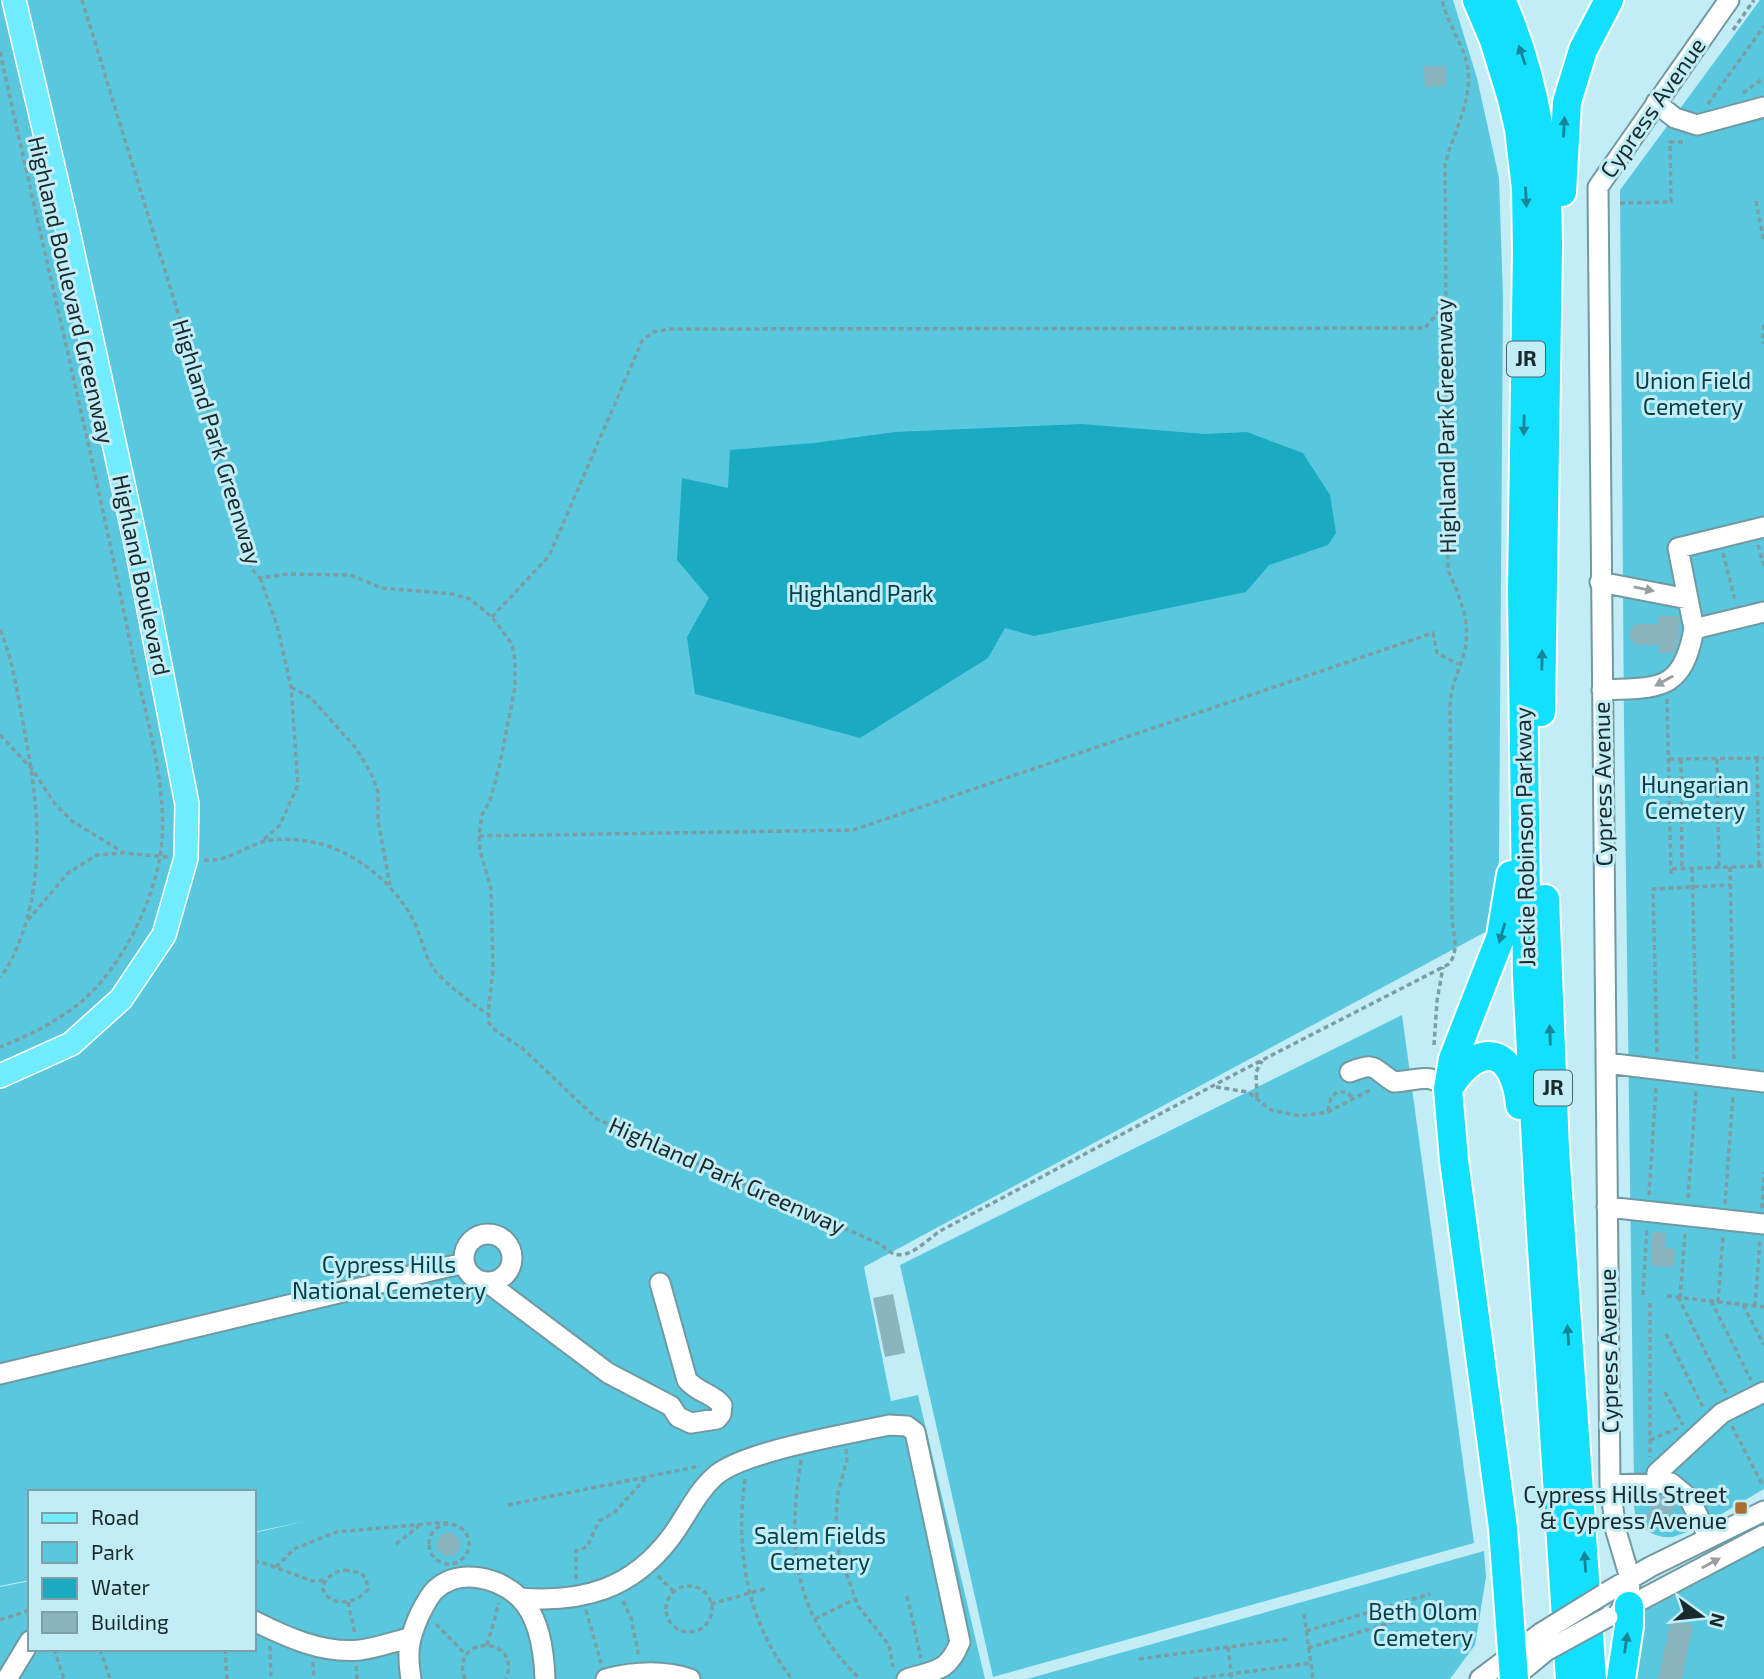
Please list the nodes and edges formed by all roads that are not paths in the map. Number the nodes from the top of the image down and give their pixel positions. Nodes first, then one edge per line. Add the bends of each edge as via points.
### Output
1 (14, 0) edge
2 (1477, 0) edge
3 (1501, 0) edge
4 (1609, 0) edge
5 (1729, 0) edge
6 (1656, 103) junction
7 (1764, 107) edge
8 (1547, 341) junction
9 (1764, 527) edge
10 (1600, 582) junction
11 (1688, 598) junction
12 (1764, 612) edge
13 (1693, 629) junction
14 (1602, 690) junction
15 (1523, 743) junction
16 (1605, 1063) junction
17 (1350, 1072) dead end
18 (0, 1076) edge
19 (1764, 1082) edge
20 (1448, 1089) junction
21 (1607, 1207) junction
22 (1540, 1217) junction
23 (1764, 1224) edge
24 (464, 1264) junction
25 (487, 1282) junction
26 (660, 1283) dead end
27 (0, 1374) edge
28 (1761, 1393) edge
29 (1656, 1483) junction
30 (1610, 1485) junction
31 (1764, 1511) edge
32 (1764, 1535) edge
33 (1709, 1538) junction
34 (512, 1593) junction
35 (1622, 1600) junction
36 (263, 1626) edge
37 (409, 1638) junction
38 (1544, 1642) junction
39 (28, 1644) edge
40 (604, 1673) edge
41 (1513, 1673) edge
42 (908, 1674) edge
43 (7, 1679) edge
44 (411, 1679) edge
45 (545, 1679) edge
46 (690, 1679) edge
47 (1480, 1679) edge
48 (1570, 1679) edge
49 (1592, 1679) edge
50 (1621, 1679) edge

1 - 18 main road, Highland Boulevard via 138,553 187,804 186,858 164,935 121,999 71,1044
2 -> 15 highway, Jackie Robinson Parkway / JR via 1512,99 1526,189
8 -> 3 highway, Jackie Robinson Parkway / JR via 1548,216 1539,123
8 -> 4 highway via 1561,235 1567,102 1583,50
5 - 6 street, Cypress Avenue
6 - 7 street via 1692,133 1697,125
6 - 10 street, Cypress Avenue via 1598,187
49 -> 8 highway, Jackie Robinson Parkway / JR via 1555,1150 1545,923 1541,758
9 - 11 street via 1678,548
10 -> 11 street
10 - 14 street, Cypress Avenue
11 - 13 street
12 - 13 street
13 -> 14 street via 1689,655 1667,682 1652,688
14 - 16 street, Cypress Avenue
15 -> 20 highway via 1506,918 1453,1059
15 - 22 highway, Jackie Robinson Parkway / JR via 1527,977
16 - 19 street
16 - 21 street, Cypress Avenue
17 - 20 street via 1367,1065 1394,1082 1429,1077
20 - 22 highway via 1464,1066 1483,1056 1499,1058 1512,1070
20 - 41 highway via 1500,1506
21 - 23 street
21 - 30 street, Cypress Avenue
22 - 48 highway, Jackie Robinson Parkway / JR
24 - 25 street via 472,1277
24 - 25 street via 470,1241 485,1234 500,1236 511,1248 511,1264 502,1278
24 - 27 street
25 - 26 street via 608,1373 671,1406 678,1417 691,1423 717,1419 722,1405 687,1380
28 - 29 street via 1722,1411 1657,1472
29 - 30 street
29 - 33 street via 1671,1483 1689,1497
30 - 35 street, Cypress Avenue
31 - 33 street
35 -> 32 street
33 - 35 street
34 - 37 street via 491,1580 472,1576 452,1579 435,1590
34 - 42 street via 545,1600 581,1597 616,1586 647,1564 716,1476 749,1459 804,1444 889,1425 907,1426 915,1432 960,1642 953,1660 939,1670
34 - 45 street via 534,1620 544,1654
35 - 38 street, bridge
35 - 38 street, bridge via 1604,1594
50 -> 35 highway
36 - 37 street via 320,1647 357,1650
37 - 44 street
38 - 41 street
39 - 43 street
40 - 46 street via 674,1674
41 - 47 street

